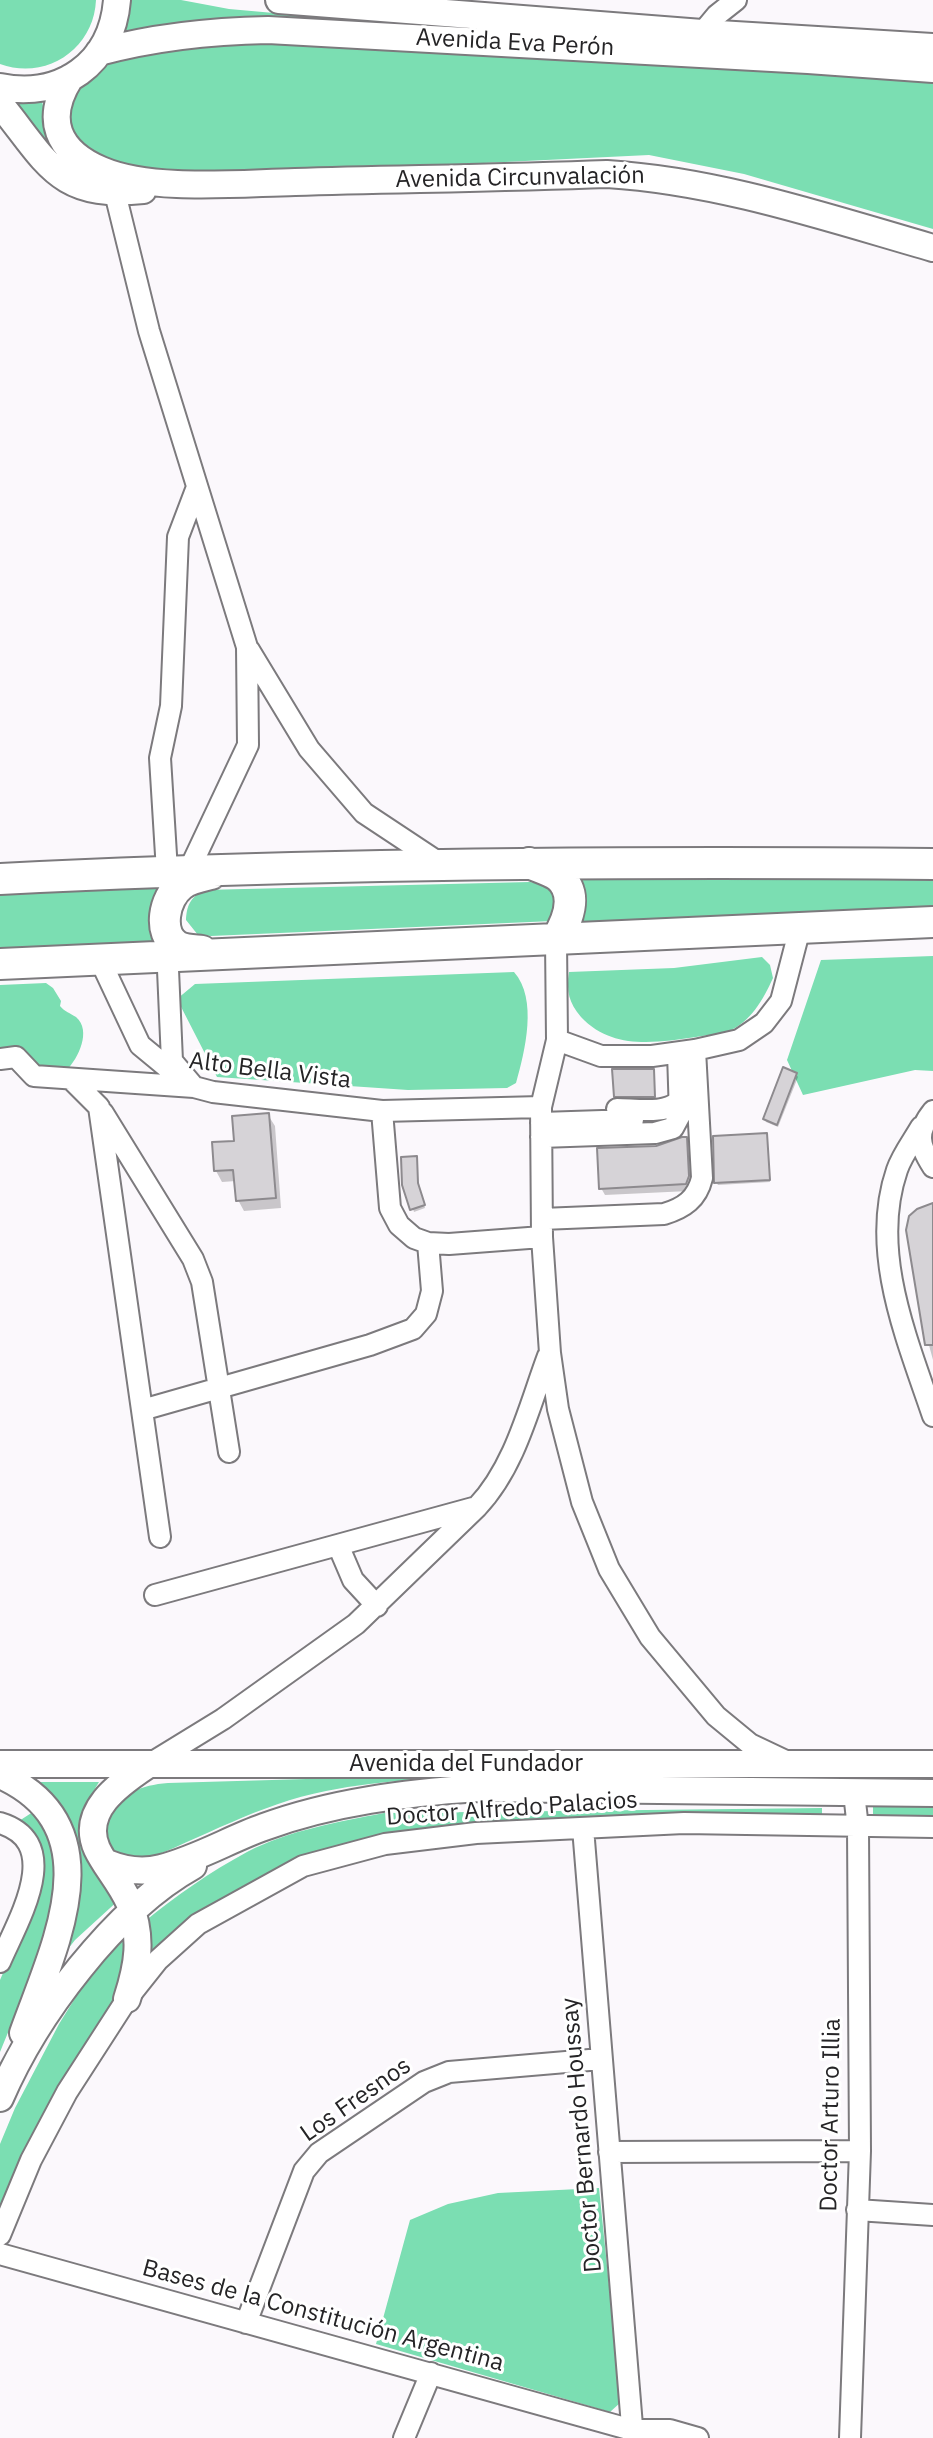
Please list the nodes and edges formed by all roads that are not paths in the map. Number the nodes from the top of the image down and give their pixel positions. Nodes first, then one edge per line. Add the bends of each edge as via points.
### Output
1 (117, 0) edge
2 (279, 0) edge
3 (736, 0) edge
4 (702, 33) junction
5 (933, 47) edge
6 (99, 52) junction
7 (933, 69) edge
8 (70, 78) junction
9 (0, 87) edge
10 (0, 104) edge
11 (195, 184) junction
12 (115, 193) junction
13 (933, 248) edge
14 (197, 487) junction
15 (247, 647) junction
16 (933, 855) edge
17 (529, 863) junction
18 (789, 863) junction
19 (933, 864) edge
20 (443, 865) junction
21 (249, 869) junction
22 (178, 871) junction
23 (0, 879) edge
24 (933, 925) edge
25 (800, 928) junction
26 (556, 940) junction
27 (167, 943) junction
28 (100, 960) junction
29 (0, 964) edge
30 (557, 1040) junction
31 (686, 1052) junction
32 (8, 1058) edge
33 (72, 1080) junction
34 (194, 1087) junction
35 (99, 1107) junction
36 (382, 1111) junction
37 (927, 1119) edge
38 (541, 1120) junction
39 (933, 1167) edge
40 (542, 1228) junction
41 (428, 1243) junction
42 (550, 1353) junction
43 (219, 1388) junction
44 (142, 1410) junction
45 (933, 1416) edge
46 (229, 1452) dead end
47 (477, 1507) junction
48 (160, 1537) dead end
49 (338, 1545) junction
50 (155, 1595) dead end
51 (377, 1606) junction
52 (0, 1764) edge
53 (792, 1764) junction
54 (933, 1764) edge
55 (146, 1766) junction
56 (0, 1775) edge
57 (854, 1793) junction
58 (933, 1793) edge
59 (0, 1823) edge
60 (267, 1826) junction
61 (933, 1827) edge
62 (583, 1828) junction
63 (858, 1828) junction
64 (107, 1863) junction
65 (132, 1913) junction
66 (0, 1962) edge
67 (127, 1999) junction
68 (601, 2059) junction
69 (2, 2094) edge
70 (860, 2151) junction
71 (609, 2152) junction
72 (857, 2210) junction
73 (933, 2215) edge
74 (0, 2235) edge
75 (0, 2254) edge
76 (246, 2323) junction
77 (431, 2373) junction
78 (637, 2435) edge
79 (404, 2438) edge
80 (698, 2438) edge
81 (850, 2438) edge

1 - 6 main road via 112,27
2 - 4 main road, Avenida Eva Perón
3 - 4 street
4 - 5 main road, Avenida Eva Perón
6 - 7 main road, Avenida Eva Perón via 173,36 268,30
6 - 8 main road
8 - 9 main road via 35,90
8 - 11 main road, Avenida Circunvalación via 56,113 61,139 71,151 120,177
10 - 12 main road, Avenida Circunvalación via 66,180
11 - 12 main road, Avenida Circunvalación
11 - 13 main road, Avenida Circunvalación via 658,177 758,198
12 - 14 street via 149,331
14 - 15 street
14 - 22 street via 178,537 171,706 160,758
15 - 20 street via 309,749 364,813
15 - 22 street via 248,745
16 - 18 highway
17 - 18 highway
17 - 20 highway
17 - 26 highway via 559,877 567,891 568,919
18 - 19 highway
20 - 21 highway
21 - 22 highway
21 - 27 highway via 180,885 164,917
22 - 23 highway
24 - 25 highway
25 - 26 highway
25 - 31 street via 781,1001 764,1023 739,1040
26 - 27 highway via 231,954
26 - 30 street
27 - 28 highway
27 - 34 street via 172,1061
28 - 29 highway
28 - 34 street via 140,1045
30 - 31 street via 601,1056
30 - 38 street
31 - 38 street, Alto Bella Vista via 678,1123 666,1131
31 - 40 street via 702,1178 692,1199 664,1214
32 - 33 street, Alto Bella Vista via 34,1076
33 - 34 street, Alto Bella Vista
33 - 35 street
34 - 36 street, Alto Bella Vista
35 - 43 street via 193,1259 202,1282
35 - 44 street
36 - 38 street, Alto Bella Vista
36 - 41 street via 390,1208 399,1225
37 - 39 street via 922,1143
37 - 45 street via 897,1167 888,1204 887,1244 905,1334
38 - 40 street
40 - 41 street
40 - 42 street
41 - 43 street via 432,1291 426,1314 413,1329
42 - 47 street via 510,1458
42 - 53 street via 582,1502 609,1569 650,1637 716,1716 750,1744
43 - 44 street
43 - 46 street
44 - 48 street
47 - 49 street
47 - 51 street
49 - 50 street
49 - 51 street via 353,1580
51 - 55 street via 223,1719
52 - 55 main road, Avenida del Fundador
53 - 54 main road, Avenida del Fundador
53 - 55 main road, Avenida del Fundador
55 - 64 main road via 105,1798 95,1816 97,1851
56 - 69 main road via 42,1804 65,1842 70,1871 62,1920
57 - 58 main road, Avenida del Fundador
57 - 60 main road, Avenida del Fundador via 477,1788 385,1797
57 - 63 street, Doctor Arturo Illia
59 - 66 street via 14,1827 30,1844 35,1869 31,1891
60 - 64 main road via 160,1869 140,1871
60 - 65 main road via 177,1875
61 - 63 street, Doctor Alfredo Palacios
62 - 63 street, Doctor Alfredo Palacios via 684,1823
62 - 67 street, Doctor Alfredo Palacios via 385,1844 303,1866 198,1924 158,1960
62 - 68 street, Doctor Bernardo Houssay
63 - 70 street, Doctor Arturo Illia
64 - 65 main road
65 - 67 main road via 138,1967
65 - 69 main road via 70,1980
67 - 74 street, Doctor Alfredo Palacios via 60,2105
68 - 71 street, Doctor Bernardo Houssay
68 - 76 street, Los Fresnos via 449,2072 424,2082 319,2153 304,2171
70 - 71 street
70 - 72 street, Doctor Arturo Illia
71 - 78 street, Doctor Bernardo Houssay
72 - 73 street
72 - 81 street, Doctor Arturo Illia
75 - 76 street, Bases de la Constitución Argentina
76 - 77 street, Bases de la Constitución Argentina
77 - 78 street, Bases de la Constitución Argentina
77 - 79 street
78 - 80 street, Bases de la Constitución Argentina via 670,2430

